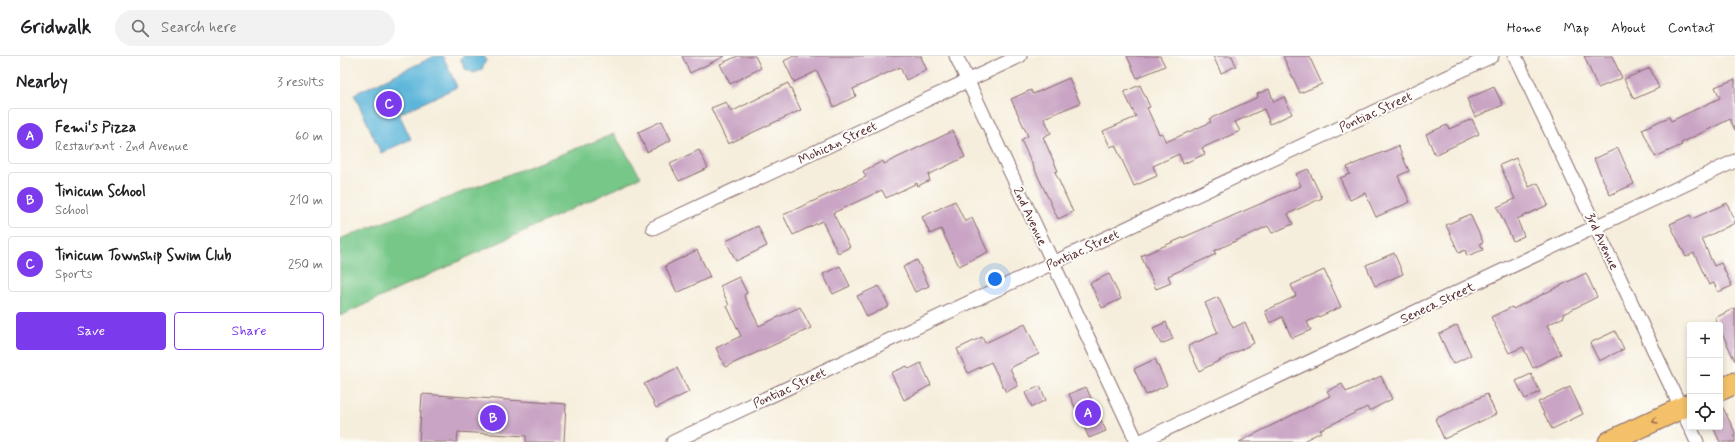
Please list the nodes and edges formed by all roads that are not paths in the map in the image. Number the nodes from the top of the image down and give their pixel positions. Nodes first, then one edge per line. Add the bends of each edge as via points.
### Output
1 (956, 56) edge
2 (1020, 56) edge
3 (1492, 56) edge
4 (1515, 56) edge
5 (968, 81) junction
6 (1735, 161) edge
7 (1596, 227) junction
8 (653, 228) dead end
9 (1053, 263) junction
10 (1735, 383) edge
11 (1723, 389) edge
12 (1686, 406) edge
13 (1691, 430) edge
14 (673, 442) edge
15 (1138, 442) edge
16 (1610, 442) edge
17 (1697, 442) edge

1 - 5 street, 2nd Avenue
2 - 5 street, Mohican Street
3 - 9 street, Pontiac Street
4 - 7 street, 3rd Avenue
5 - 8 street, Mohican Street
5 - 9 street, 2nd Avenue
6 - 7 street, Seneca Street
7 - 12 street, 3rd Avenue
7 - 15 street, Seneca Street
9 - 14 street, Pontiac Street
9 - 15 street, 2nd Avenue
10 - 11 main road
12 -> 16 main road
13 - 17 street, 3rd Avenue

